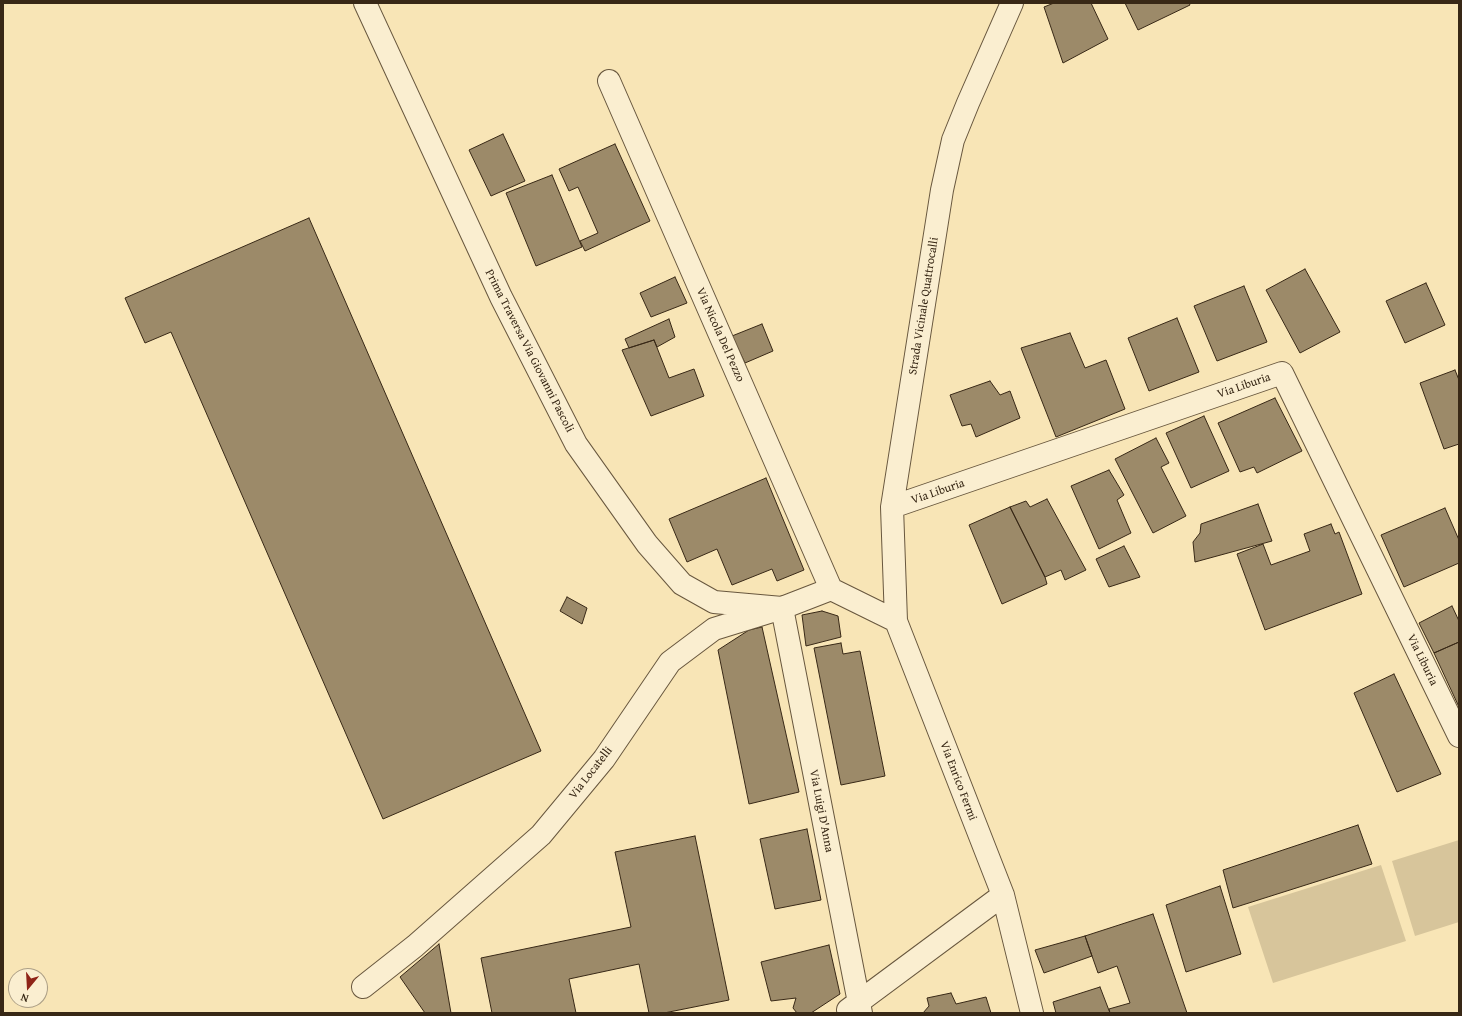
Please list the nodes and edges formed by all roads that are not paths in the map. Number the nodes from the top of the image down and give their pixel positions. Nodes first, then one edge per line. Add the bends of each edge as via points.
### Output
1 (365, 3) edge
2 (1012, 3) edge
3 (609, 81) dead end
4 (892, 507) junction
5 (831, 589) junction
6 (782, 608) junction
7 (896, 621) junction
8 (1459, 736) edge
9 (1003, 895) junction
10 (363, 987) dead end
11 (854, 1009) edge
12 (1032, 1013) edge

1 - 6 street, Prima Traversa Via Giovanni Pascoli via 501,297 576,444 647,544 682,584 714,602
2 - 4 street, Strada Vicinale Quattrocalli via 968,103 950,154 942,190
3 - 5 street, Via Nicola Del Pezzo
4 - 7 street, Strada Vicinale Quattrocalli
4 - 8 street, Via Liburia via 1282,373
5 - 6 street, Via Locatelli
5 - 7 street
6 - 10 street, Via Locatelli via 714,629 670,662 604,759 541,835 415,946
6 - 11 street, Via Luigi D'Anna
7 - 9 street, Via Enrico Fermi
9 - 11 street via 876,989
9 - 12 street, Via Enrico Fermi

